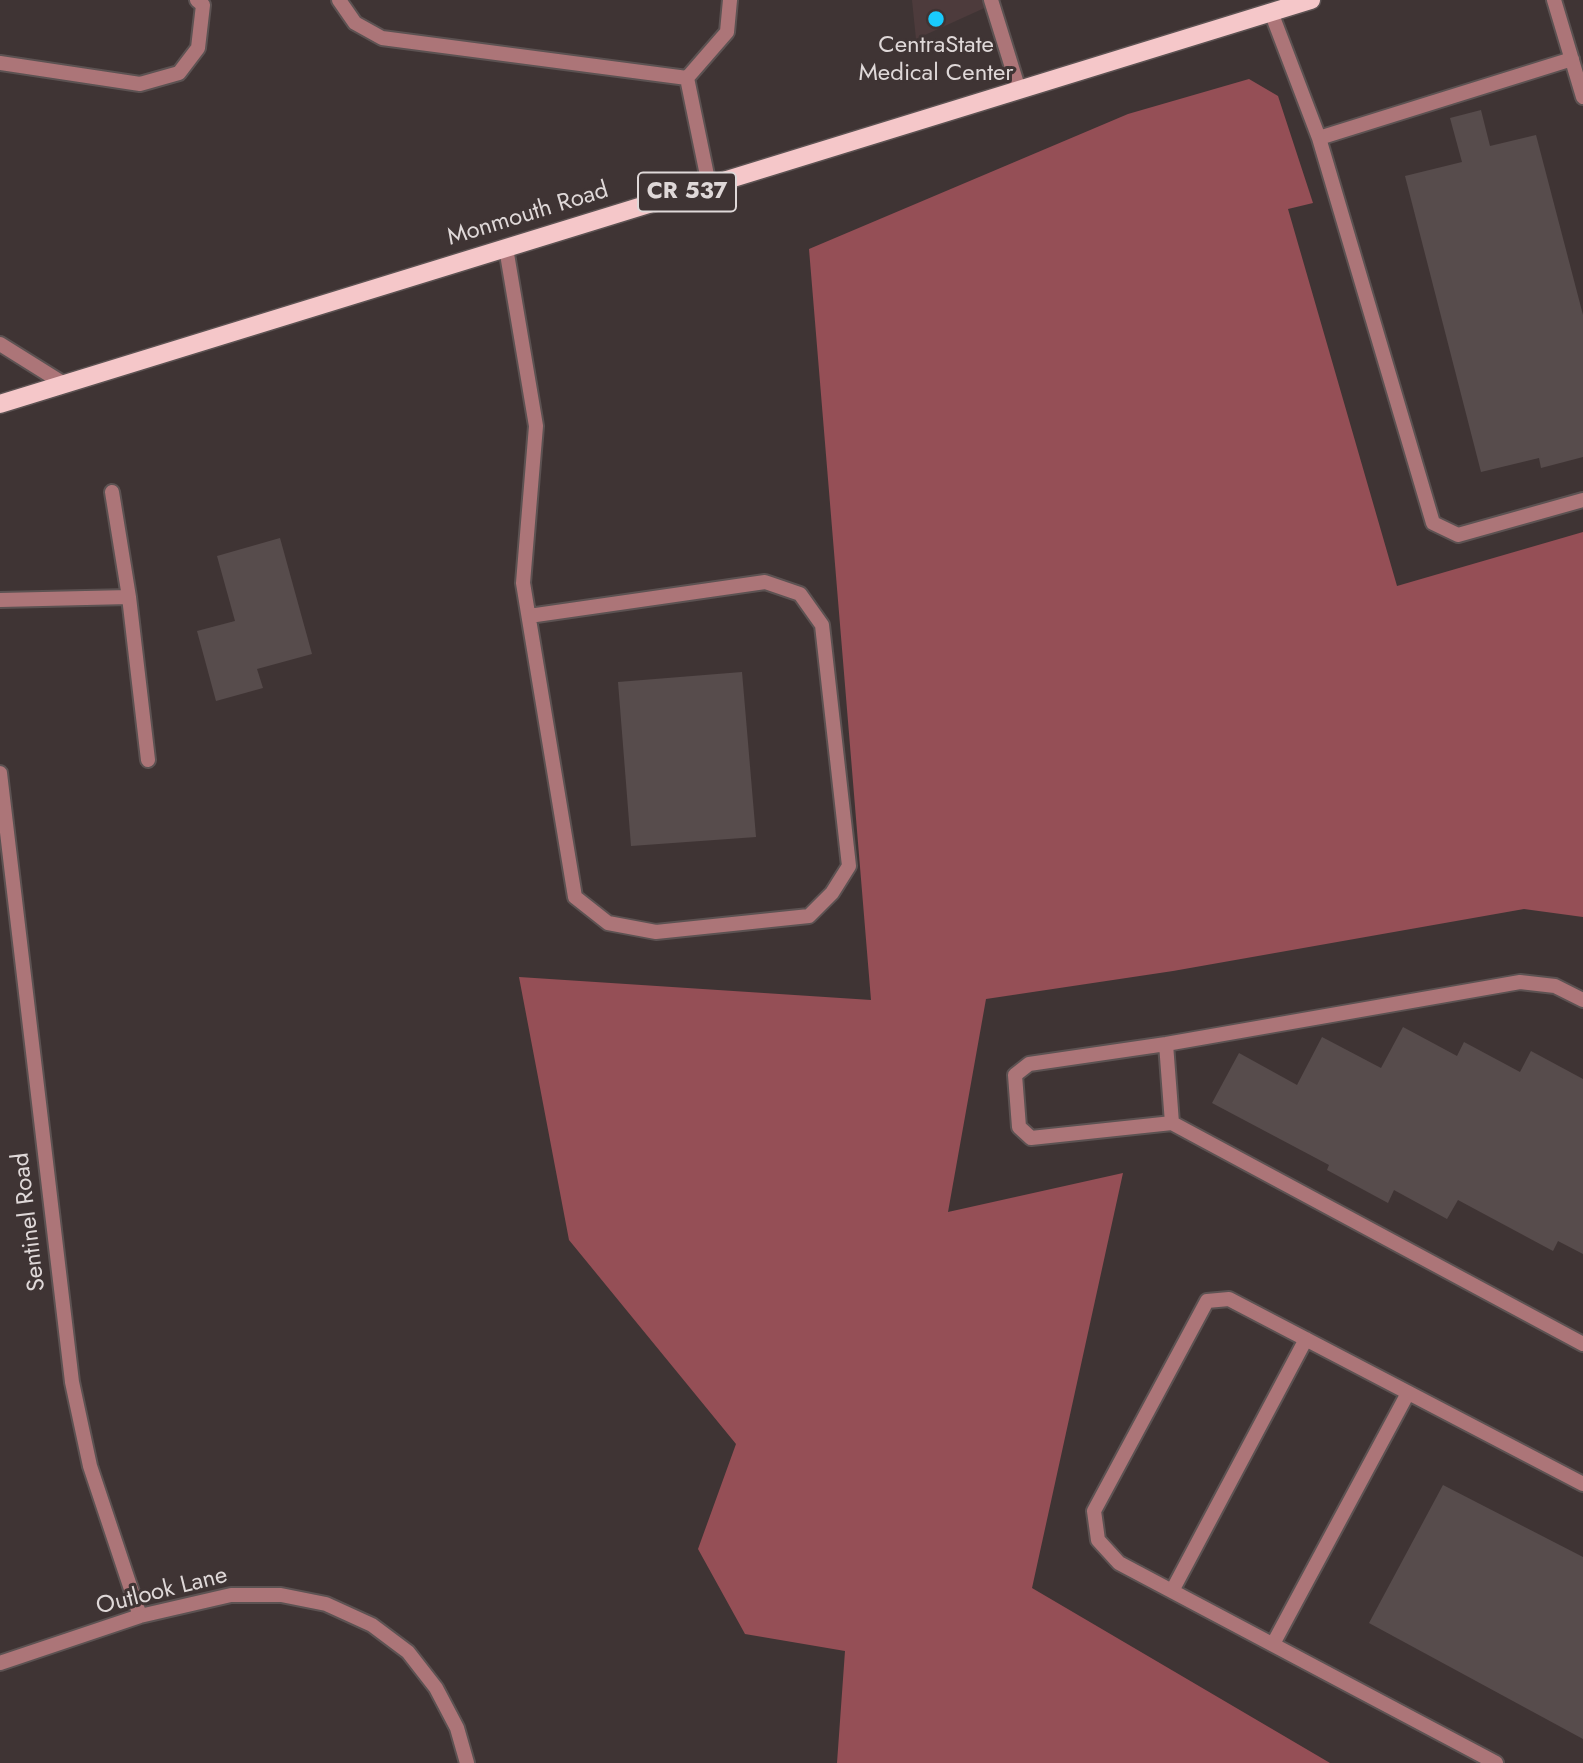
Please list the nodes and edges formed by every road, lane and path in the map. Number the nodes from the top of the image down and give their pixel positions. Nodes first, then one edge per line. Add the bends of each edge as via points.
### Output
1 (197, 0) edge
2 (339, 0) edge
3 (730, 0) edge
4 (991, 0) edge
5 (1311, 0) edge
6 (1554, 0) edge
7 (1271, 12) junction
8 (1572, 59) junction
9 (0, 62) edge
10 (687, 78) junction
11 (1019, 90) junction
12 (1583, 97) edge
13 (1319, 138) junction
14 (709, 185) junction
15 (506, 248) junction
16 (0, 344) edge
17 (64, 384) junction
18 (0, 404) edge
19 (112, 492) dead end
20 (1583, 500) edge
21 (128, 597) junction
22 (0, 600) edge
23 (529, 616) junction
24 (148, 760) dead end
25 (0, 773) edge
26 (1583, 1000) edge
27 (1166, 1044) junction
28 (1172, 1123) junction
29 (1306, 1339) junction
30 (1583, 1344) edge
31 (1408, 1393) junction
32 (1583, 1484) edge
33 (1172, 1591) junction
34 (140, 1616) junction
35 (1273, 1644) junction
36 (0, 1663) edge
37 (467, 1763) edge
38 (1496, 1763) edge

1 - 9 street via 203,5 198,48 179,73 140,84
2 - 10 street via 355,23 382,38
3 - 10 street via 727,32
4 - 11 street
5 - 7 main road, Monmouth Road / CR 537
6 - 8 street
7 - 11 main road, Monmouth Road / CR 537
7 - 13 street
8 - 12 street
8 - 13 street
10 - 14 street
11 - 14 main road, Monmouth Road / CR 537
13 - 20 street via 1433,523 1458,535
14 - 15 main road, Monmouth Road / CR 537
15 - 17 main road, Monmouth Road / CR 537
15 - 23 street via 536,426 523,583
16 - 17 street
17 - 18 main road, Monmouth Road / CR 537
19 - 21 street
21 - 22 street
21 - 24 street
23 - 23 street via 575,897 608,923 656,932 809,916 832,893 849,866 822,625 800,594 765,582
25 - 34 street, Sentinel Road via 72,1382 90,1466
26 - 27 street via 1555,986 1520,982
27 - 28 street
27 - 28 street via 1029,1064 1015,1075 1019,1127 1031,1138
28 - 30 street
29 - 31 street
29 - 33 street
29 - 33 street via 1229,1299 1208,1301 1094,1511 1098,1540 1118,1563
31 - 32 street
31 - 35 street
33 - 35 street
34 - 36 street, Outlook Lane
34 - 37 street, Outlook Lane via 231,1595 281,1595 338,1609 372,1625 408,1653 436,1688 457,1728
35 - 38 street

